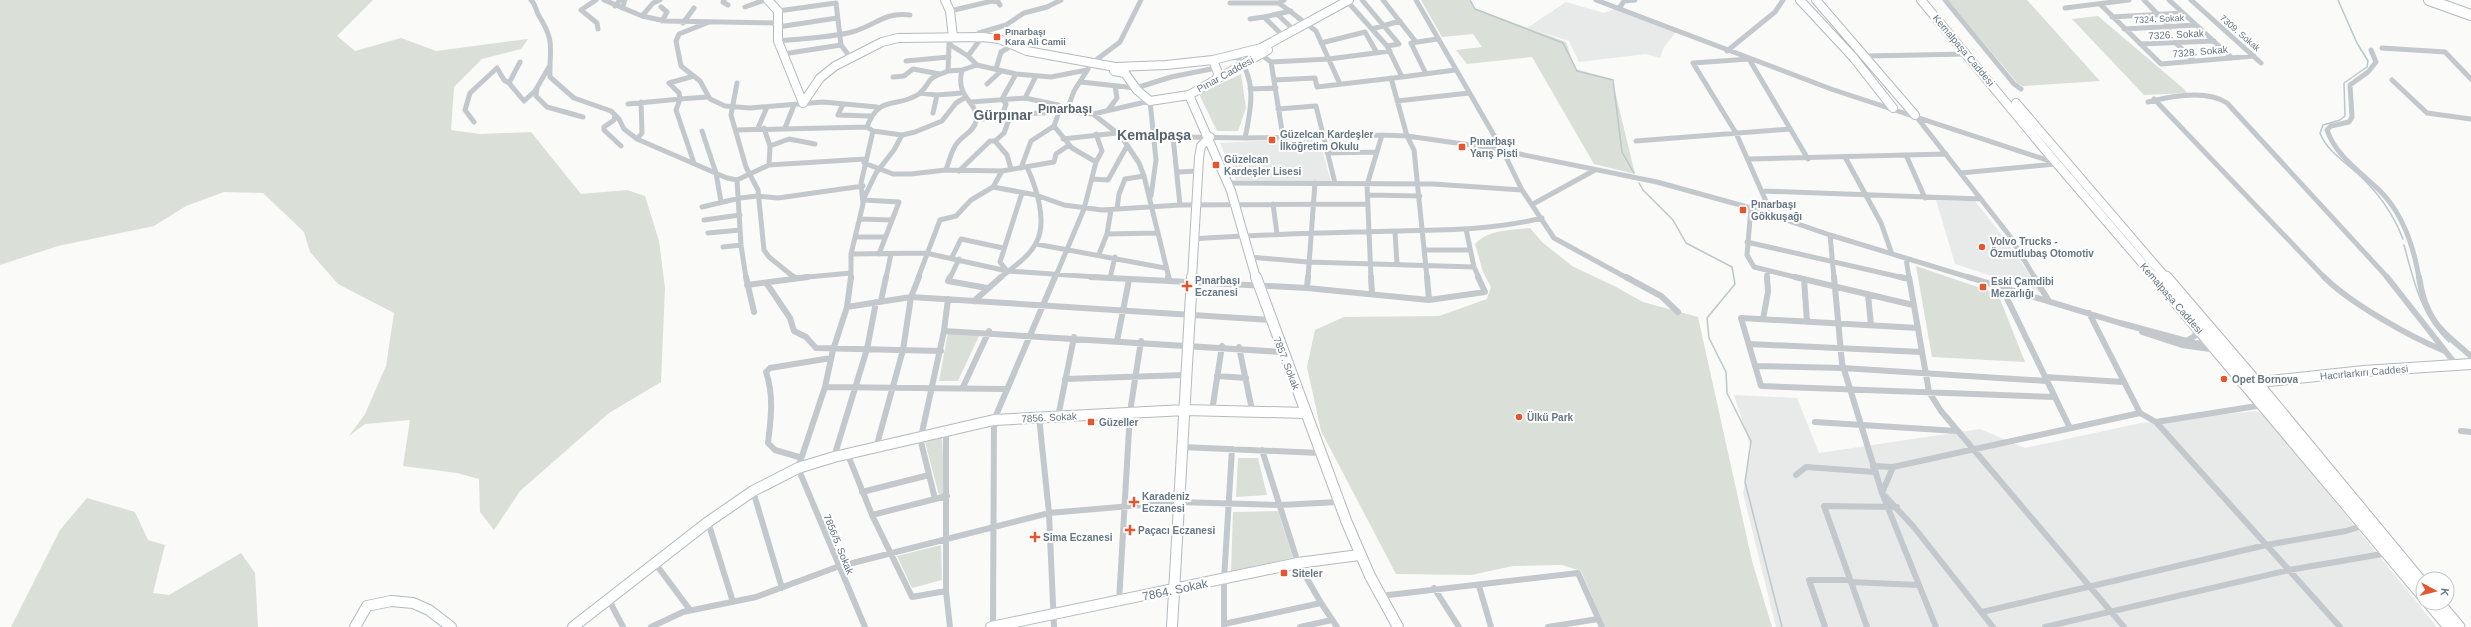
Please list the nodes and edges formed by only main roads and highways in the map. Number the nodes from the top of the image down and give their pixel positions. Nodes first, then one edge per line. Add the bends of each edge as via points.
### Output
1 (1921, 0) edge
2 (1928, 0) edge
3 (2429, 0) edge
4 (2444, 0) edge
5 (2471, 10) edge
6 (2471, 15) edge
7 (2219, 346) junction
8 (2251, 383) junction
9 (2415, 575) edge
10 (2415, 586) edge
11 (2436, 611) edge
12 (2446, 611) edge
13 (2449, 627) edge
14 (2459, 627) edge

1 - 7 main road, Kemalpaşa Caddesi via 2197,326
2 - 7 main road, Kemalpaşa Caddesi
3 - 6 highway
4 - 5 highway
7 - 8 main road
8 - 9 main road
8 - 10 main road via 2263,405
11 - 13 main road
12 - 14 main road

